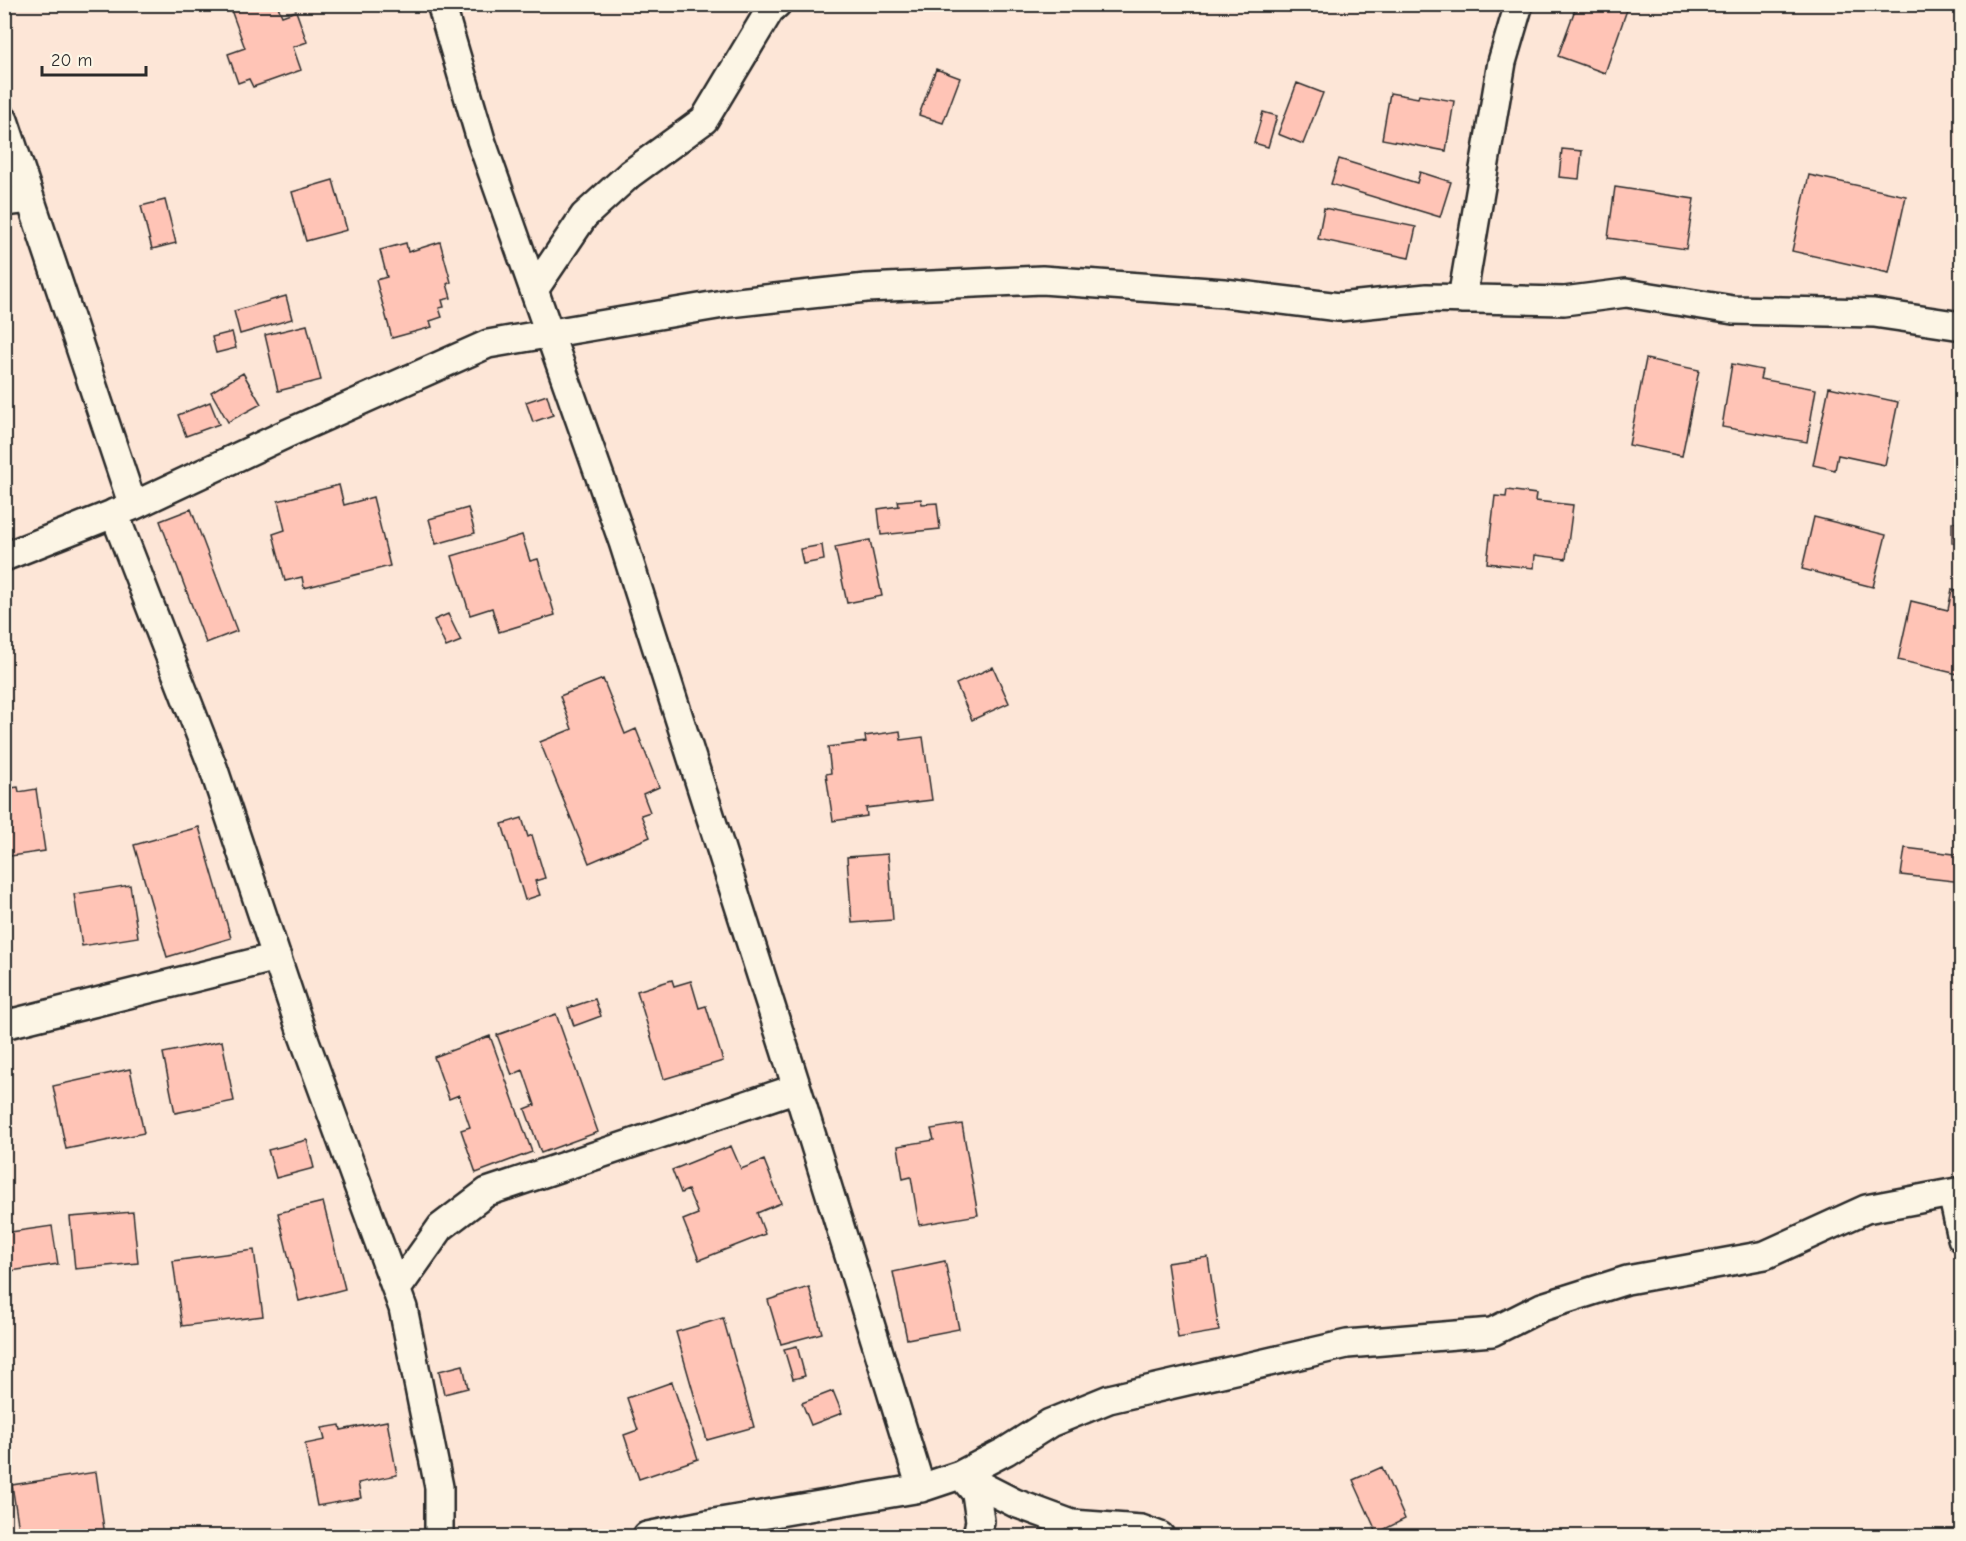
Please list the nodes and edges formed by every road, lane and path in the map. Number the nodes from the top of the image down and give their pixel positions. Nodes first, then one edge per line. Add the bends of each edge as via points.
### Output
1 (441, 4) edge
2 (777, 4) edge
3 (1519, 4) edge
4 (4, 120) edge
5 (17, 201) edge
6 (534, 290) junction
7 (1462, 299) junction
8 (1962, 326) edge
9 (549, 333) junction
10 (123, 510) junction
11 (4, 557) edge
12 (277, 957) junction
13 (4, 1025) edge
14 (797, 1088) junction
15 (1957, 1192) edge
16 (1962, 1238) edge
17 (397, 1289) junction
18 (960, 1474) junction
19 (921, 1488) junction
20 (439, 1536) edge
21 (647, 1536) edge
22 (977, 1536) edge
23 (1161, 1536) edge

1 - 6 street via 481,140
2 - 6 street via 704,120 630,174 584,216
3 - 7 street via 1502,62
4 - 5 street
5 - 10 street
6 - 9 street
7 - 8 street via 1564,301 1626,293 1733,310 1874,313
7 - 9 street via 1426,298 1339,307 1224,293 1042,280 855,289 729,303
9 - 10 street via 488,344
9 - 14 street via 627,553
10 - 11 street
10 - 12 street
12 - 13 street
12 - 17 street
14 - 17 street via 487,1192 441,1227
14 - 19 street
15 - 16 street
15 - 18 street via 1866,1209 1765,1255 1627,1280 1542,1307 1492,1332 1347,1344 1109,1400 1050,1423
17 - 20 street via 439,1487
18 - 19 street
18 - 22 street via 976,1492 980,1521
18 - 23 street via 1015,1503 1072,1524 1141,1529
19 - 21 street

